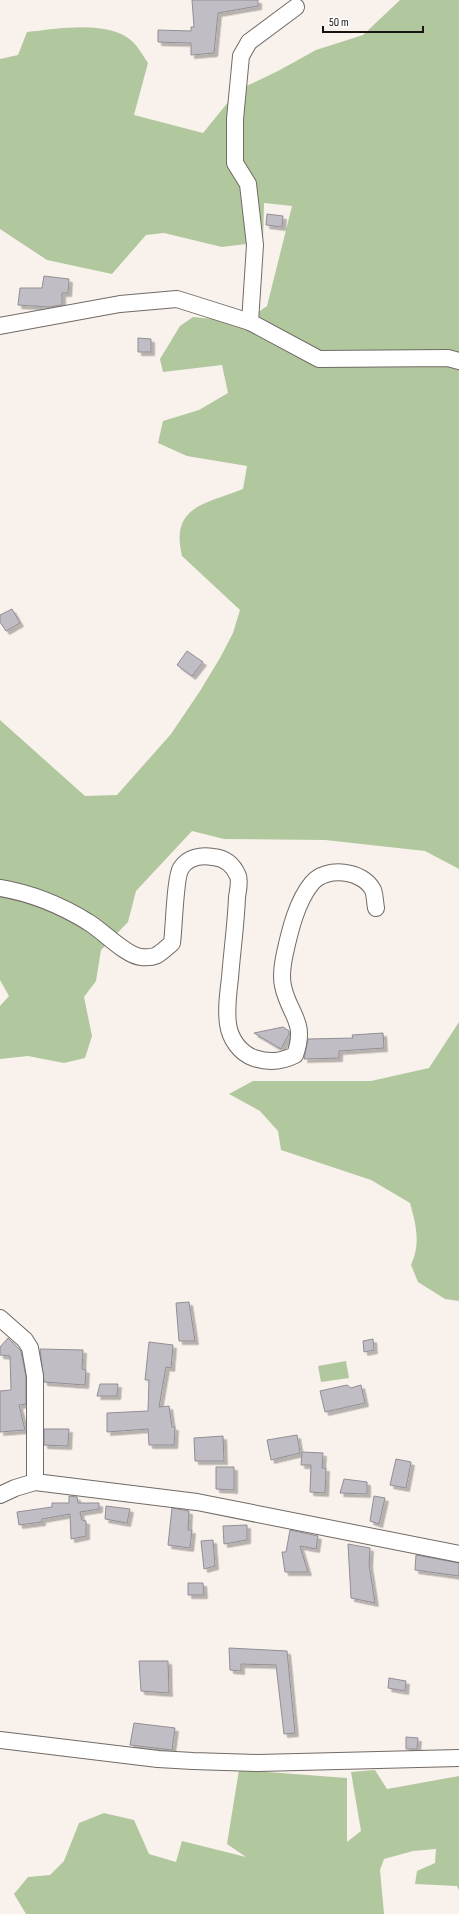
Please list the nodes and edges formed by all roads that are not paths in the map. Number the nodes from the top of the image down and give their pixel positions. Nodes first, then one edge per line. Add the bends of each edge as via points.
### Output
1 (296, 7) dead end
2 (250, 322) junction
3 (0, 326) edge
4 (459, 361) edge
5 (0, 888) edge
6 (376, 908) dead end
7 (0, 1318) edge
8 (35, 1482) junction
9 (0, 1495) edge
10 (459, 1554) edge
11 (0, 1740) edge
12 (459, 1758) edge

1 - 2 street via 249,42 241,56 235,119 235,163 248,184 256,245
2 - 3 street via 177,299 120,304
2 - 4 street via 319,359 448,358
5 - 6 street via 45,901 88,922 139,958 155,958 172,943 176,885 180,869 190,859 205,856 222,858 232,865 238,877 227,1005 228,1025 241,1051 264,1061 284,1061 295,1055 299,1043 299,1023 283,986 284,954 302,896 314,881 329,872 346,873 363,878 373,890
7 - 8 street via 25,1340 30,1348 35,1376
8 - 9 street
8 - 10 street via 197,1502
11 - 12 street via 193,1761 258,1763

